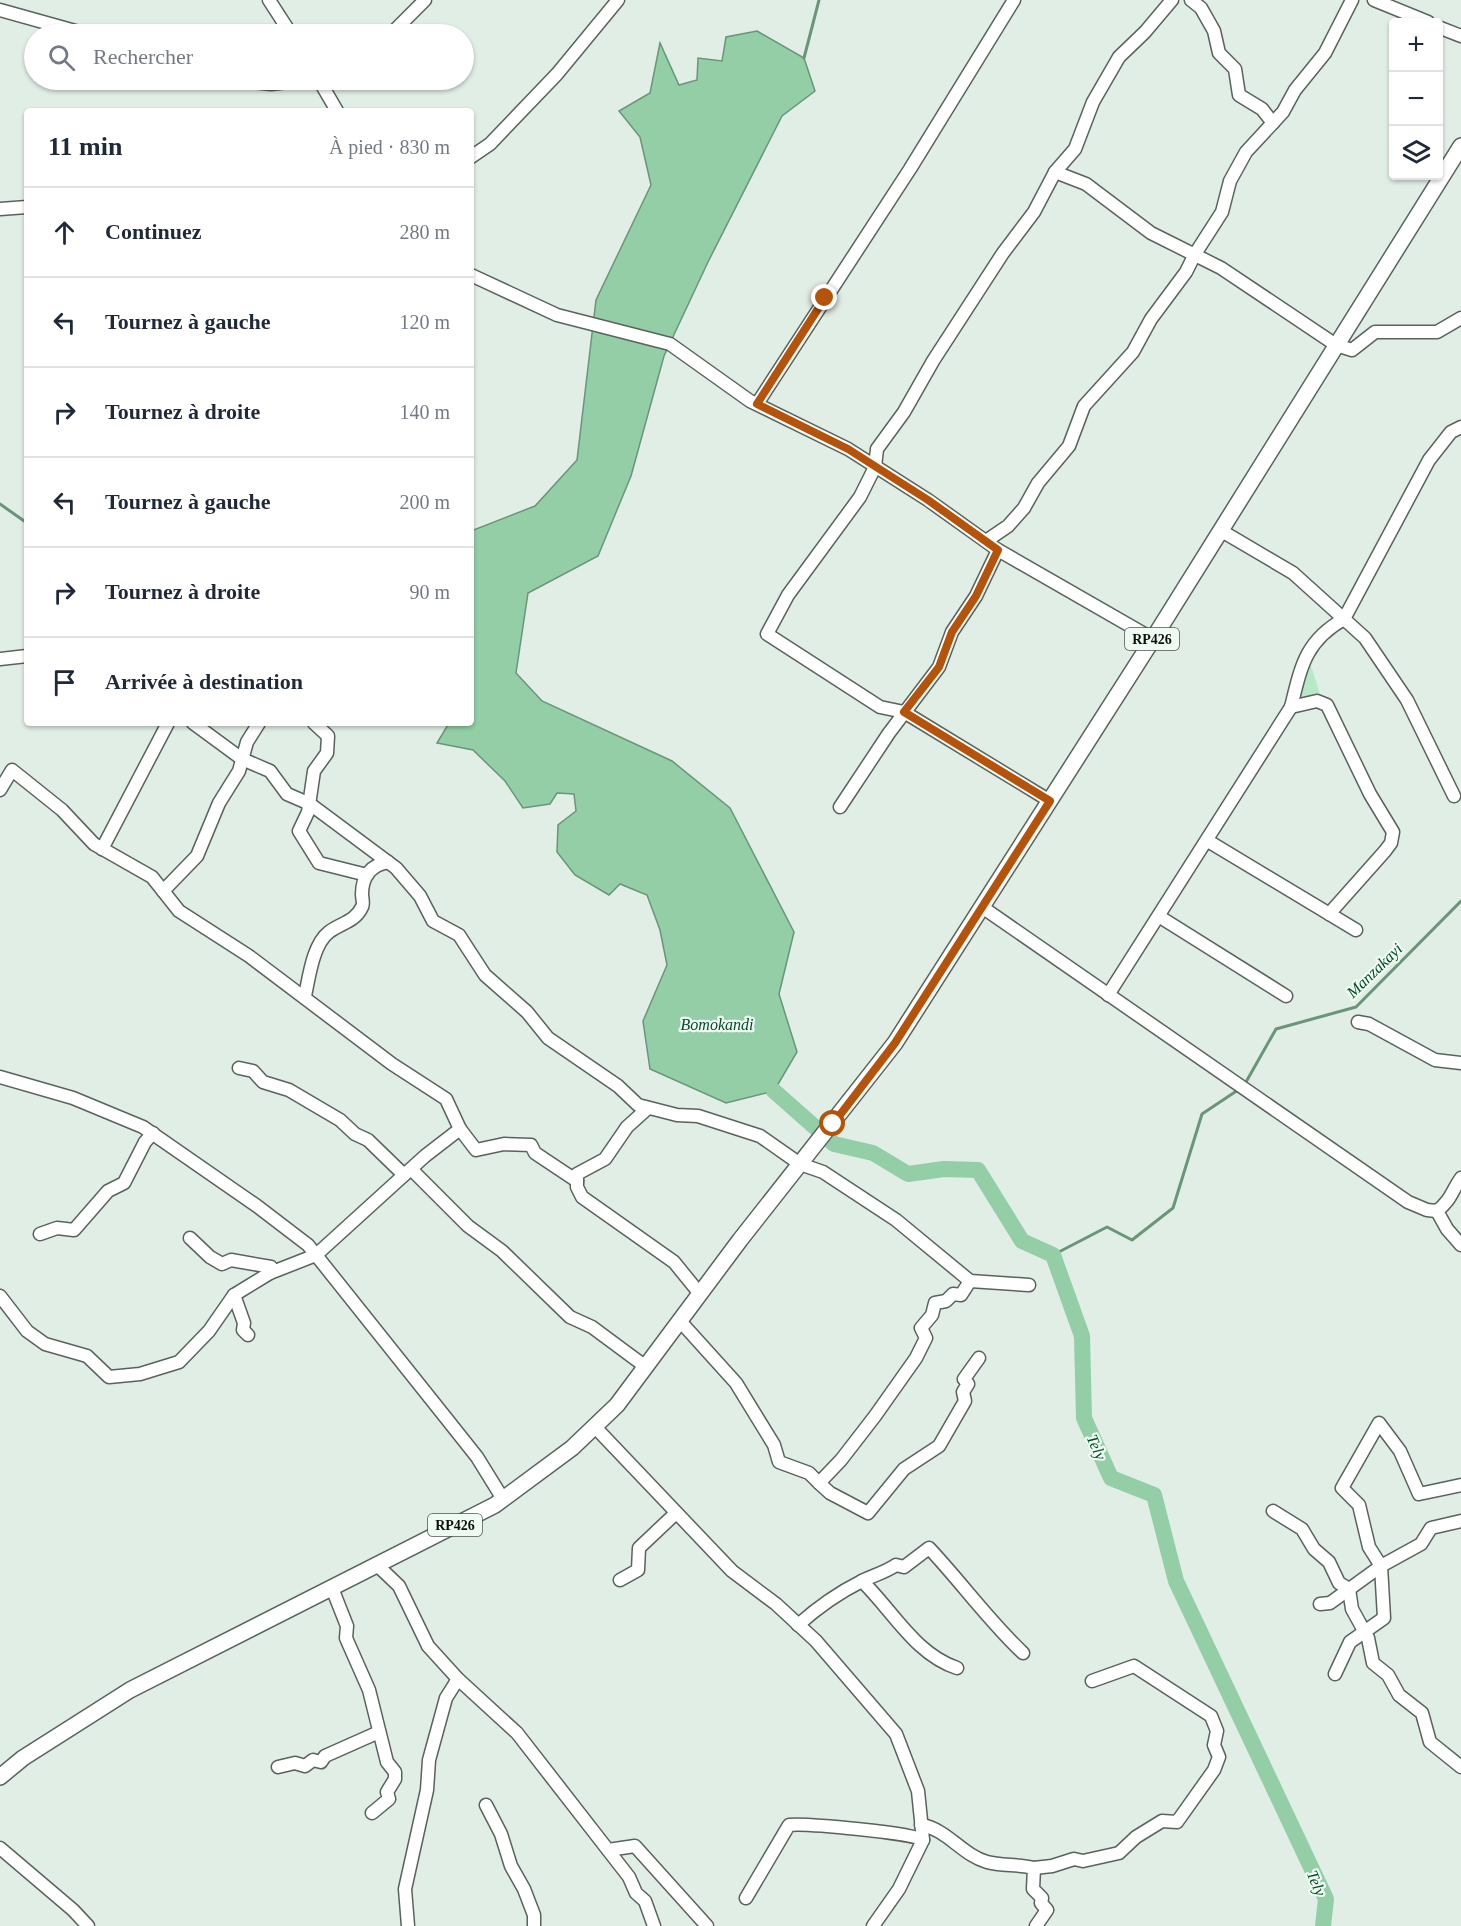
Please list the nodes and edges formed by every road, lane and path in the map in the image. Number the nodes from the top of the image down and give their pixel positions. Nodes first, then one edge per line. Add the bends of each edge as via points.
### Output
1 (269, 0) edge
2 (425, 0) edge
3 (618, 0) edge
4 (1014, 0) edge
5 (1172, 0) edge
6 (1191, 0) edge
7 (1352, 0) edge
8 (1374, 0) edge
9 (0, 10) edge
10 (1418, 18) edge
11 (50, 24) edge
12 (285, 24) edge
13 (401, 24) edge
14 (1443, 29) edge
15 (1461, 36) edge
16 (325, 90) edge
17 (335, 108) edge
18 (1273, 123) junction
19 (1461, 146) edge
20 (474, 155) edge
21 (1055, 172) junction
22 (24, 207) edge
23 (0, 209) edge
24 (1195, 254) junction
25 (474, 276) edge
26 (1461, 318) edge
27 (1335, 345) junction
28 (757, 404) junction
29 (1461, 427) edge
30 (875, 466) junction
31 (1220, 530) junction
32 (986, 542) junction
33 (998, 550) junction
34 (1344, 619) junction
35 (1153, 639) junction
36 (24, 656) edge
37 (0, 659) edge
38 (1291, 707) junction
39 (904, 712) junction
40 (166, 726) edge
41 (198, 726) edge
42 (257, 726) edge
43 (317, 726) edge
44 (242, 759) junction
45 (0, 790) edge
46 (1454, 796) dead end
47 (1050, 801) junction
48 (310, 804) junction
49 (840, 807) dead end
50 (1208, 841) junction
51 (102, 849) junction
52 (388, 862) junction
53 (367, 875) junction
54 (163, 891) junction
55 (982, 907) junction
56 (1329, 914) junction
57 (1160, 917) junction
58 (1356, 930) dead end
59 (1108, 995) junction
60 (304, 996) junction
61 (1286, 996) dead end
62 (1358, 1022) dead end
63 (1461, 1063) edge
64 (239, 1068) dead end
65 (0, 1077) edge
66 (648, 1108) junction
67 (460, 1129) junction
68 (153, 1133) junction
69 (805, 1158) junction
70 (407, 1172) junction
71 (1461, 1178) edge
72 (577, 1181) junction
73 (1437, 1211) junction
74 (40, 1234) dead end
75 (190, 1238) dead end
76 (1461, 1245) edge
77 (316, 1255) junction
78 (270, 1273) junction
79 (970, 1281) junction
80 (1029, 1285) dead end
81 (700, 1294) junction
82 (234, 1295) junction
83 (0, 1296) edge
84 (680, 1321) junction
85 (248, 1335) dead end
86 (979, 1358) dead end
87 (646, 1367) junction
88 (594, 1427) junction
89 (819, 1483) junction
90 (1461, 1485) edge
91 (503, 1499) junction
92 (1273, 1511) dead end
93 (676, 1512) junction
94 (1461, 1521) edge
95 (377, 1564) junction
96 (1381, 1566) junction
97 (620, 1580) dead end
98 (862, 1581) junction
99 (332, 1588) junction
100 (1349, 1589) junction
101 (1320, 1604) dead end
102 (798, 1625) junction
103 (1363, 1633) junction
104 (1023, 1653) dead end
105 (957, 1668) dead end
106 (1335, 1674) dead end
107 (458, 1679) junction
108 (1092, 1681) dead end
109 (379, 1732) junction
110 (278, 1767) dead end
111 (1461, 1767) edge
112 (0, 1777) edge
113 (486, 1805) dead end
114 (372, 1813) dead end
115 (921, 1824) junction
116 (923, 1840) junction
117 (0, 1848) edge
118 (608, 1850) junction
119 (1034, 1868) junction
120 (746, 1898) dead end
121 (88, 1926) edge
122 (408, 1926) edge
123 (534, 1926) edge
124 (654, 1926) edge
125 (707, 1926) edge
126 (873, 1926) edge
127 (1036, 1926) edge

1 - 12 street
2 - 13 street
3 - 20 street via 557,74 490,144
4 - 28 street
5 - 21 street via 1119,57 1093,102 1075,149
6 - 18 street via 1201,8 1214,31 1219,53 1235,69 1239,94 1262,109
7 - 18 street via 1325,53
8 - 10 street
9 - 11 street
14 - 15 street
16 - 17 street
18 - 24 street via 1246,152 1230,181 1222,212
19 - 27 main road, RP426
21 - 24 street via 1086,184 1151,233
21 - 30 street via 1034,212 1003,253 877,449
22 - 23 street
24 - 27 street
24 - 32 street via 1133,352 1084,406 1070,446 1038,483 1024,508
25 - 28 street via 557,315 670,344
26 - 27 street via 1437,332 1376,332 1352,350
27 - 31 main road, RP426
28 - 30 street
29 - 34 street via 1451,432 1429,460
30 - 32 street
30 - 39 street via 860,497 788,595 767,634 880,707
31 - 34 street via 1293,573
31 - 35 main road, RP426
32 - 33 street
33 - 35 street
33 - 39 street via 976,596 952,632 939,667
34 - 38 street via 1325,630 1304,656
34 - 46 street via 1378,654 1401,690
35 - 47 main road, RP426
36 - 37 street
38 - 50 street
38 - 56 street via 1317,701 1327,705 1393,832 1391,843
39 - 47 street
39 - 49 street
40 - 51 street
41 - 44 street
42 - 44 street
43 - 48 street via 328,736 327,753 314,771
44 - 48 street via 270,771 287,794
44 - 54 street via 197,856
45 - 51 street via 12,770
47 - 55 main road, RP426
48 - 52 street
48 - 53 street via 299,831 315,859
50 - 56 street
50 - 57 street
51 - 54 street via 152,877
52 - 53 street via 378,864
52 - 66 street via 420,896 433,921 459,935 485,975 527,1012 548,1038 618,1086 638,1105
53 - 60 street via 363,907 350,922 328,932 316,952
54 - 60 street via 179,911
55 - 59 street
55 - 69 main road, RP426 via 895,1043
56 - 58 street
57 - 59 street
57 - 61 street
59 - 73 street via 1392,1192
60 - 67 street via 392,1064 446,1099
62 - 63 street via 1369,1024 1435,1060
64 - 70 street via 253,1071 264,1082 289,1090 340,1120
65 - 68 street via 73,1098
66 - 69 street via 698,1116 760,1136
66 - 72 street via 627,1127 606,1159 577,1174
67 - 70 street
67 - 72 street via 477,1150 504,1144 531,1145 535,1153
68 - 74 street via 118,1181 74,1230 57,1228
68 - 77 street via 257,1206
69 - 79 street via 896,1220
69 - 81 main road, RP426
70 - 77 street
70 - 87 street via 502,1251 570,1317 592,1327
71 - 73 street via 1450,1200
72 - 81 street via 582,1197 674,1262
73 - 76 street
75 - 78 street via 216,1261 259,1264 271,1267
77 - 78 street
77 - 91 street via 471,1449
78 - 82 street
79 - 80 street
79 - 89 street via 962,1295 953,1294 935,1304 921,1328 926,1338 916,1358 841,1460
81 - 84 main road, RP426
82 - 83 street via 209,1331 178,1362 140,1374 109,1377 87,1356 45,1344 27,1331
82 - 85 street via 243,1330
84 - 87 main road, RP426
84 - 89 street via 736,1383 774,1444 779,1462 809,1473
86 - 89 street via 964,1379 968,1384 963,1392 965,1401 939,1446 904,1469 868,1513
87 - 88 main road, RP426
88 - 91 main road, RP426
88 - 93 street
90 - 96 street via 1419,1494 1400,1450 1379,1423 1342,1488 1359,1505 1369,1547
91 - 95 main road, RP426
92 - 100 street via 1302,1529 1314,1549 1329,1562 1339,1583
93 - 97 street via 639,1548 638,1570
93 - 102 street via 732,1571
94 - 96 street via 1431,1528 1421,1544
95 - 99 main road, RP426
95 - 107 street via 399,1586 428,1646
96 - 100 street
96 - 103 street via 1384,1618
98 - 102 street
98 - 104 street via 880,1576 896,1565 904,1567 929,1548
98 - 105 street via 926,1652
99 - 109 street via 347,1626 346,1638 369,1690
99 - 112 main road, RP426 via 130,1690 22,1758
100 - 101 street via 1330,1603
100 - 103 street via 1352,1609
102 - 115 street via 856,1684 896,1734 918,1791
103 - 106 street via 1350,1642
103 - 111 street via 1368,1638 1373,1664 1388,1674 1399,1695 1422,1713 1430,1742
107 - 118 street via 518,1733
107 - 122 street via 446,1698 429,1760 427,1790 405,1889
108 - 119 street via 1134,1666 1211,1716 1217,1731 1215,1745 1219,1757 1177,1822 1162,1821 1119,1853
109 - 110 street via 325,1756 321,1762
109 - 114 street via 395,1779 389,1786 389,1799
113 - 123 street via 524,1889
115 - 116 street
115 - 119 street via 933,1826 988,1863
116 - 120 street via 877,1831 789,1825
116 - 126 street via 899,1889
117 - 121 street
118 - 124 street via 645,1901
118 - 125 street via 635,1846
119 - 127 street via 1033,1889 1047,1910

